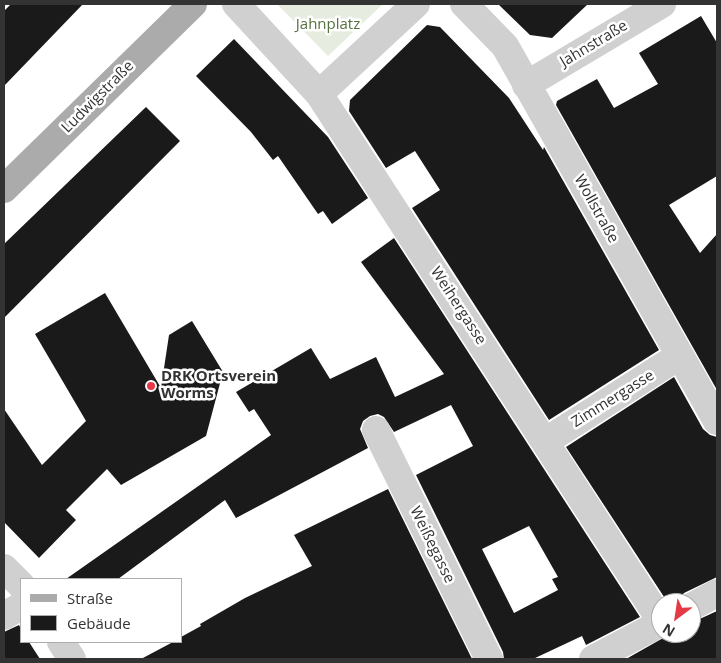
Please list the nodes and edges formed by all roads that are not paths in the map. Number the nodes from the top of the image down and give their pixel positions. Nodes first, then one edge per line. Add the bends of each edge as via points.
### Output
1 (193, 4) edge
2 (236, 4) edge
3 (416, 4) edge
4 (464, 4) edge
5 (662, 4) edge
6 (526, 85) junction
7 (320, 94) junction
8 (4, 189) edge
9 (679, 356) junction
10 (717, 421) edge
11 (376, 430) dead end
12 (546, 441) junction
13 (4, 568) edge
14 (20, 585) edge
15 (717, 593) edge
16 (701, 602) edge
17 (651, 606) edge
18 (20, 607) edge
19 (4, 616) edge
20 (651, 627) edge
21 (62, 643) edge
22 (72, 659) edge
23 (489, 659) edge
24 (593, 659) edge

1 - 8 main road, Ludwigstraße
2 - 7 street, Weihergasse
3 - 7 street
4 - 6 street, Wollstraße via 505,46
5 - 6 street, Jahnstraße
6 - 9 street, Wollstraße
7 - 12 street, Weihergasse
9 - 10 street, Wollstraße
9 - 12 street, Zimmergasse
11 - 23 street, Weißegasse
12 - 17 street, Weihergasse
13 - 14 street
15 - 16 street
18 - 19 street
20 - 24 street
21 - 22 street

